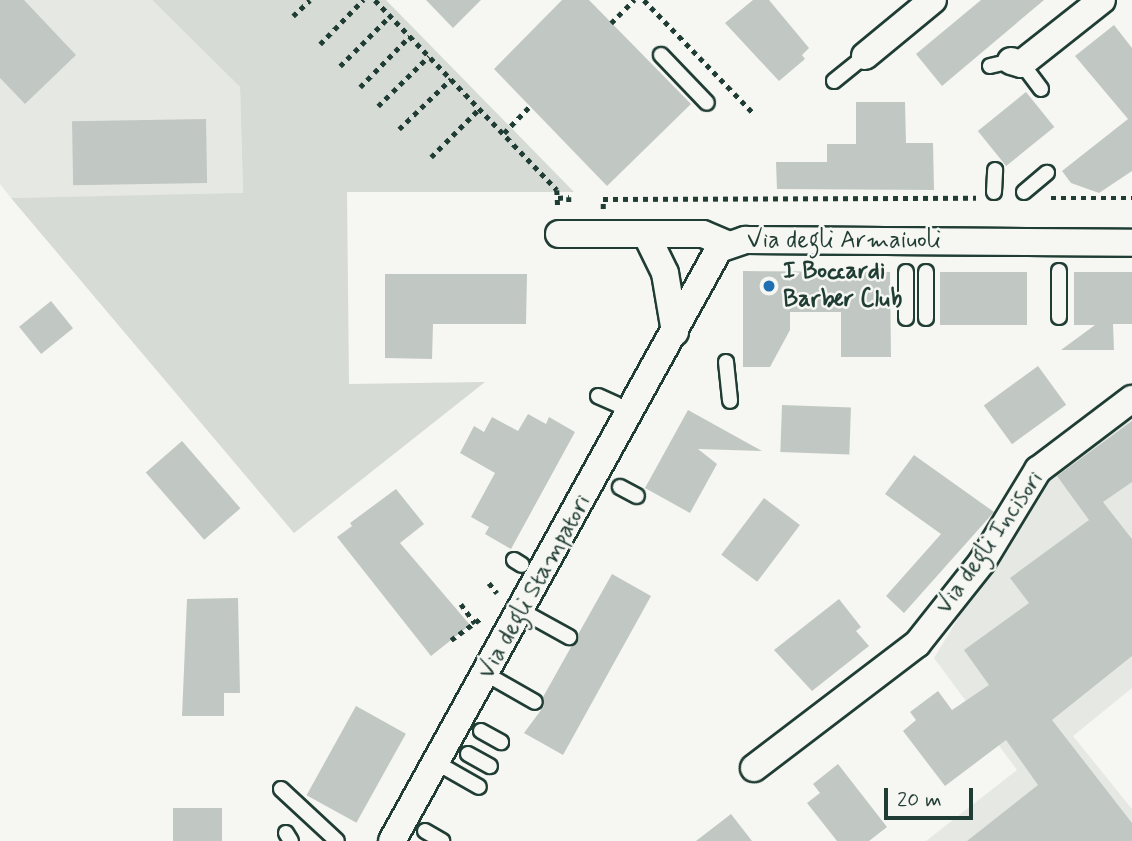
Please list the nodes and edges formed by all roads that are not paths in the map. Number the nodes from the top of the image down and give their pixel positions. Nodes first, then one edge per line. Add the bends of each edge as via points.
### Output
1 (933, 0) edge
2 (1102, 0) edge
3 (660, 55) dead end
4 (865, 56) joint
5 (1018, 71) dead end
6 (834, 81) dead end
7 (707, 103) dead end
8 (995, 170) dead end
9 (1047, 173) dead end
10 (995, 191) dead end
11 (1031, 195) road end
12 (564, 225) road end
13 (646, 234) junction
14 (1132, 243) edge
15 (726, 244) junction
16 (1059, 271) dead end
17 (906, 272) dead end
18 (926, 272) dead end
19 (1059, 317) dead end
20 (906, 318) dead end
21 (926, 318) dead end
22 (675, 332) junction
23 (726, 362) dead end
24 (598, 396) dead end
25 (1132, 399) edge
26 (730, 401) dead end
27 (616, 404) dead end
28 (620, 486) dead end
29 (637, 496) dead end
30 (511, 604) junction
31 (569, 637) dead end
32 (486, 674) junction
33 (535, 702) dead end
34 (481, 731) dead end
35 (501, 743) dead end
36 (468, 754) dead end
37 (437, 763) junction
38 (490, 766) dead end
39 (754, 768) dead end
40 (479, 786) dead end
41 (281, 789) dead end
42 (425, 831) dead end
43 (337, 841) edge
44 (392, 841) edge
45 (442, 841) edge

1 - 4 street
2 - 5 street
3 - 7 lane
4 - 6 lane
8 - 10 lane
9 - 11 lane
12 - 13 street, Via degli Armaiuoli
13 - 15 street, Via degli Armaiuoli via 703,234
13 - 22 street via 665,273
14 - 15 street, Via degli Armaiuoli via 746,240
15 - 22 street, Via degli Stampatori via 708,263
16 - 19 lane
17 - 20 lane
18 - 21 lane
22 - 30 street, Via degli Stampatori
23 - 26 lane
24 - 27 lane
25 - 39 street, Via degli Incisori via 1038,470 982,562 917,644
28 - 29 lane
30 - 31 lane
30 - 32 street, Via degli Stampatori
32 - 33 lane
32 - 37 street, Via degli Stampatori
34 - 35 lane
36 - 38 lane
37 - 40 lane
37 - 44 street, Via degli Stampatori
41 - 43 lane
42 - 45 lane

